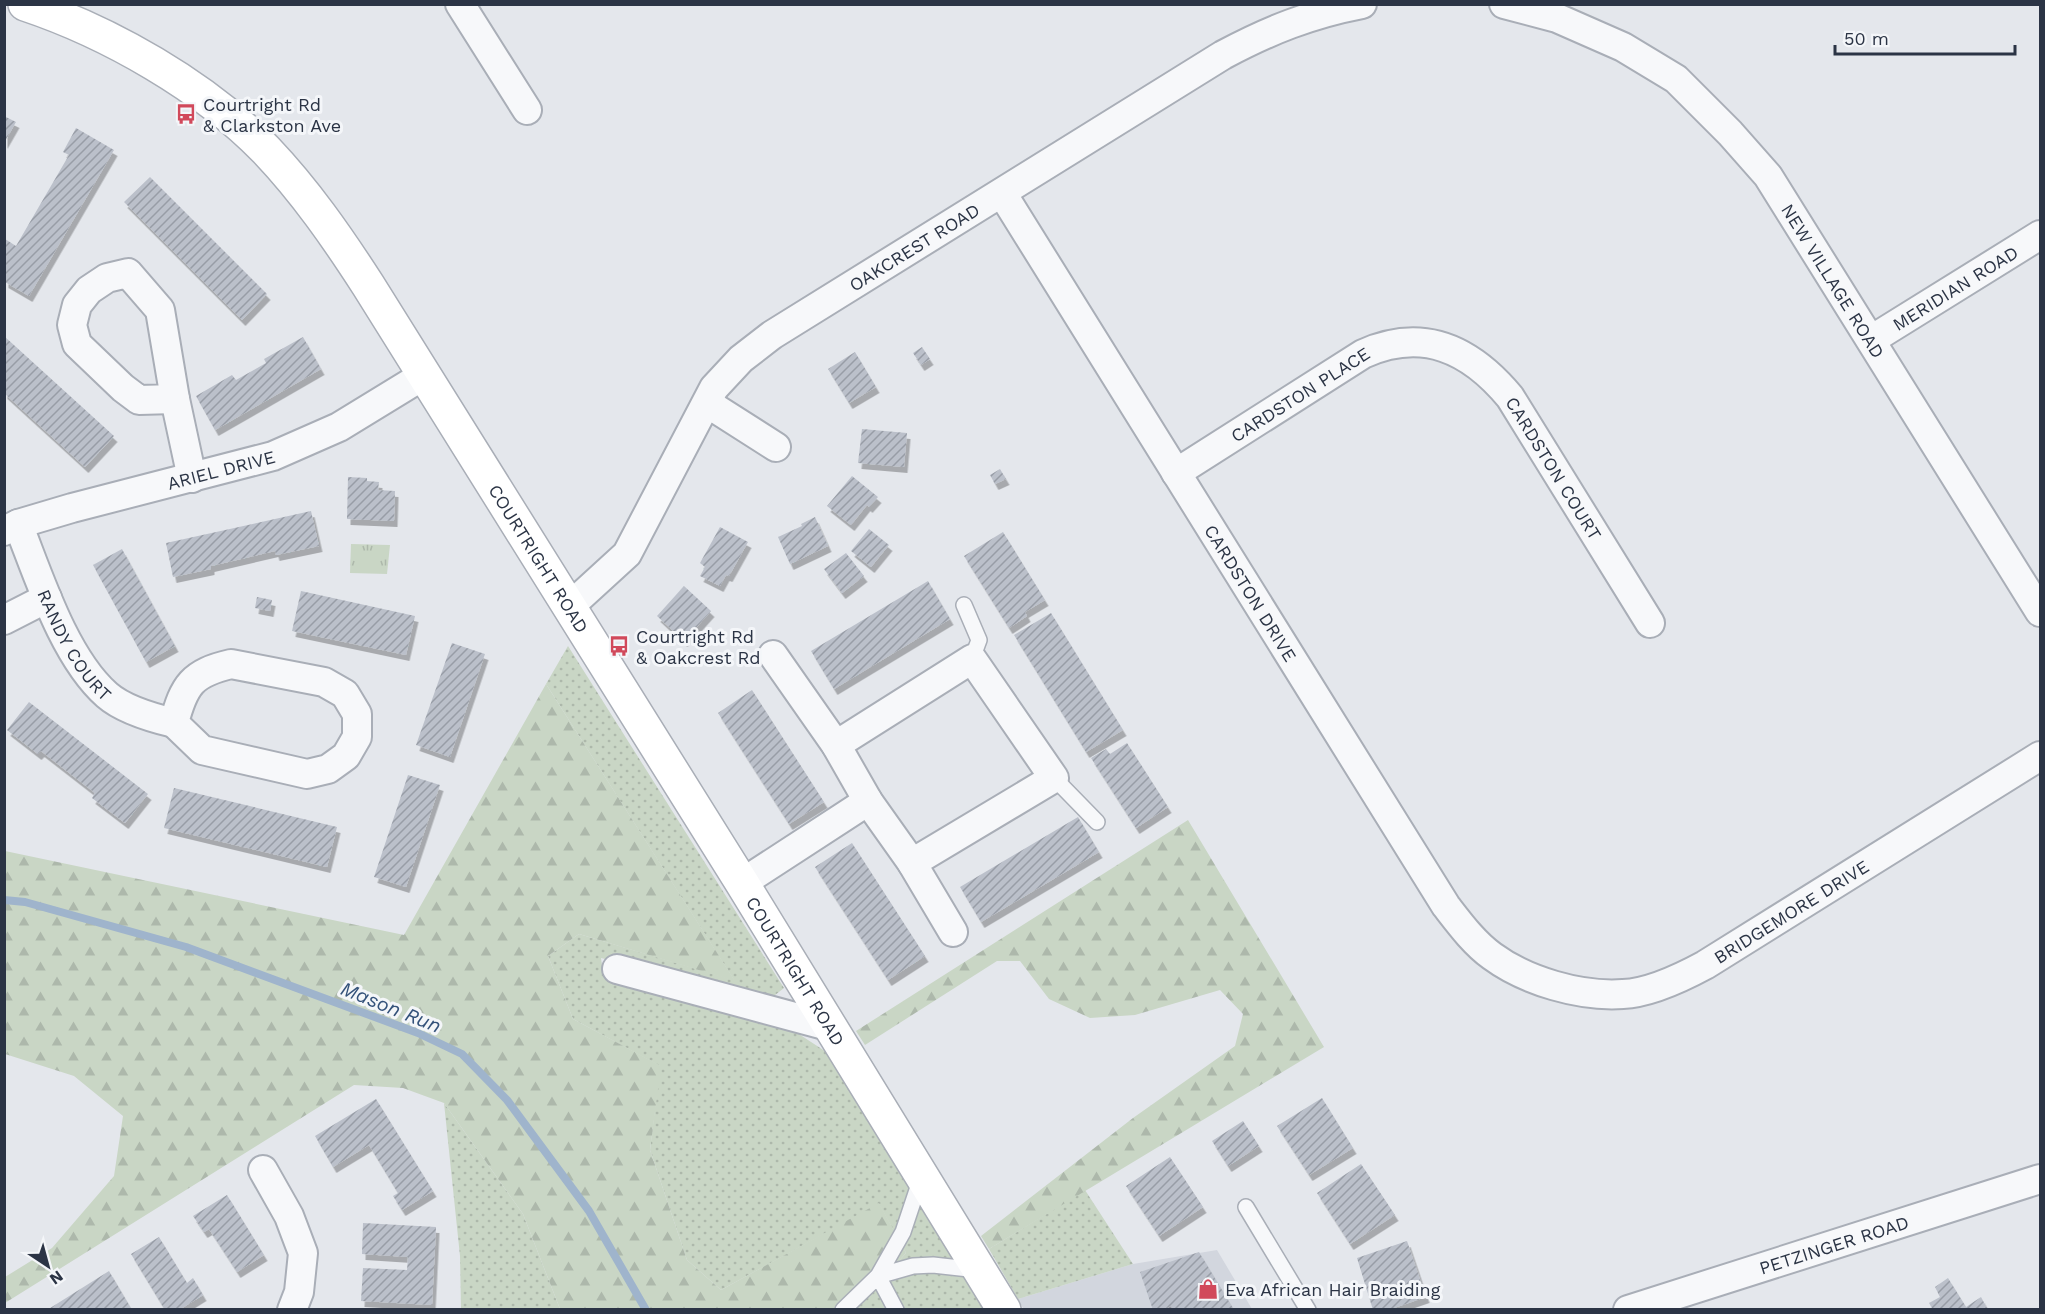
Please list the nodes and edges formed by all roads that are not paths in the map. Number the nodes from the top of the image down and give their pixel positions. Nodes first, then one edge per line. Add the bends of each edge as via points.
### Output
1 (25, 4) edge
2 (460, 4) edge
3 (1362, 4) edge
4 (1504, 4) edge
5 (64, 10) edge
6 (1559, 11) edge
7 (527, 110) dead end
8 (1002, 193) junction
9 (2040, 235) edge
10 (1871, 340) junction
11 (1432, 344) joint
12 (424, 375) junction
13 (175, 399) junction
14 (706, 404) junction
15 (776, 447) dead end
16 (1176, 473) junction
17 (192, 478) junction
18 (11, 528) edge
19 (47, 598) junction
20 (964, 605) dead end
21 (569, 607) junction
22 (2040, 612) edge
23 (4, 620) edge
24 (1650, 623) dead end
25 (772, 654) dead end
26 (972, 659) junction
27 (174, 723) junction
28 (836, 745) junction
29 (2040, 756) edge
30 (1054, 778) junction
31 (868, 801) junction
32 (1096, 822) dead end
33 (912, 863) junction
34 (742, 883) junction
35 (953, 932) dead end
36 (617, 969) dead end
37 (1520, 973) joint
38 (828, 1026) junction
39 (262, 1170) dead end
40 (922, 1174) junction
41 (2040, 1179) edge
42 (1246, 1207) dead end
43 (980, 1270) junction
44 (878, 1276) junction
45 (1677, 1302) edge
46 (292, 1310) edge
47 (843, 1310) edge
48 (896, 1310) edge
49 (1004, 1310) edge
50 (1308, 1310) edge
51 (1628, 1310) edge

1 - 5 street, COURTRIGHT ROAD
2 - 7 street
3 - 8 street, OAKCREST ROAD via 1302,18 1264,33
4 - 6 street
5 - 12 street, COURTRIGHT ROAD via 162,70 264,148 344,247
6 - 10 street, NEW VILLAGE ROAD via 1676,79 1730,133 1768,176
8 - 14 street, OAKCREST ROAD via 772,335 741,359 714,388
8 - 16 street, CARDSTON DRIVE
9 - 10 street, MERIDIAN ROAD
10 - 22 street, NEW VILLAGE ROAD
11 - 16 street, CARDSTON PLACE via 1397,344 1363,354
11 - 24 street, CARDSTON COURT via 1476,363 1510,397
12 - 17 street, ARIEL DRIVE via 317,437 273,456
12 - 21 street, COURTRIGHT ROAD
13 - 13 street via 160,310 128,273 107,278 89,290 76,305 72,325 77,344 139,400
13 - 17 street
14 - 15 street
14 - 21 street, OAKCREST ROAD via 627,554
16 - 37 street, CARDSTON DRIVE via 1446,906 1467,934
17 - 18 street, ARIEL DRIVE via 72,508
18 - 19 street, RANDY COURT
19 - 23 street
19 - 27 street, RANDY COURT via 80,664 108,696 146,716
20 - 26 lane via 979,640
21 - 34 street, COURTRIGHT ROAD
25 - 28 street
26 - 28 street
26 - 30 street
27 - 27 street, RANDY COURT via 191,682 209,669 231,664 324,682 345,694 357,714 357,737 346,756 328,769 307,774 202,750
28 - 31 street
29 - 37 street, BRIDGEMORE DRIVE via 1680,978 1624,994 1553,985
30 - 32 lane
30 - 33 street
31 - 33 street
31 - 34 street
33 - 35 street
34 - 38 street, COURTRIGHT ROAD
36 - 38 street
38 - 40 street, COURTRIGHT ROAD
39 - 46 street via 289,1216 303,1253 299,1292
40 - 43 street, COURTRIGHT ROAD
40 - 44 lane via 903,1232
41 - 45 street, PETZINGER ROAD
42 - 50 lane
43 - 44 lane via 913,1266
43 - 49 street, COURTRIGHT ROAD
44 - 47 lane
44 - 48 lane
45 - 51 street, PETZINGER ROAD

